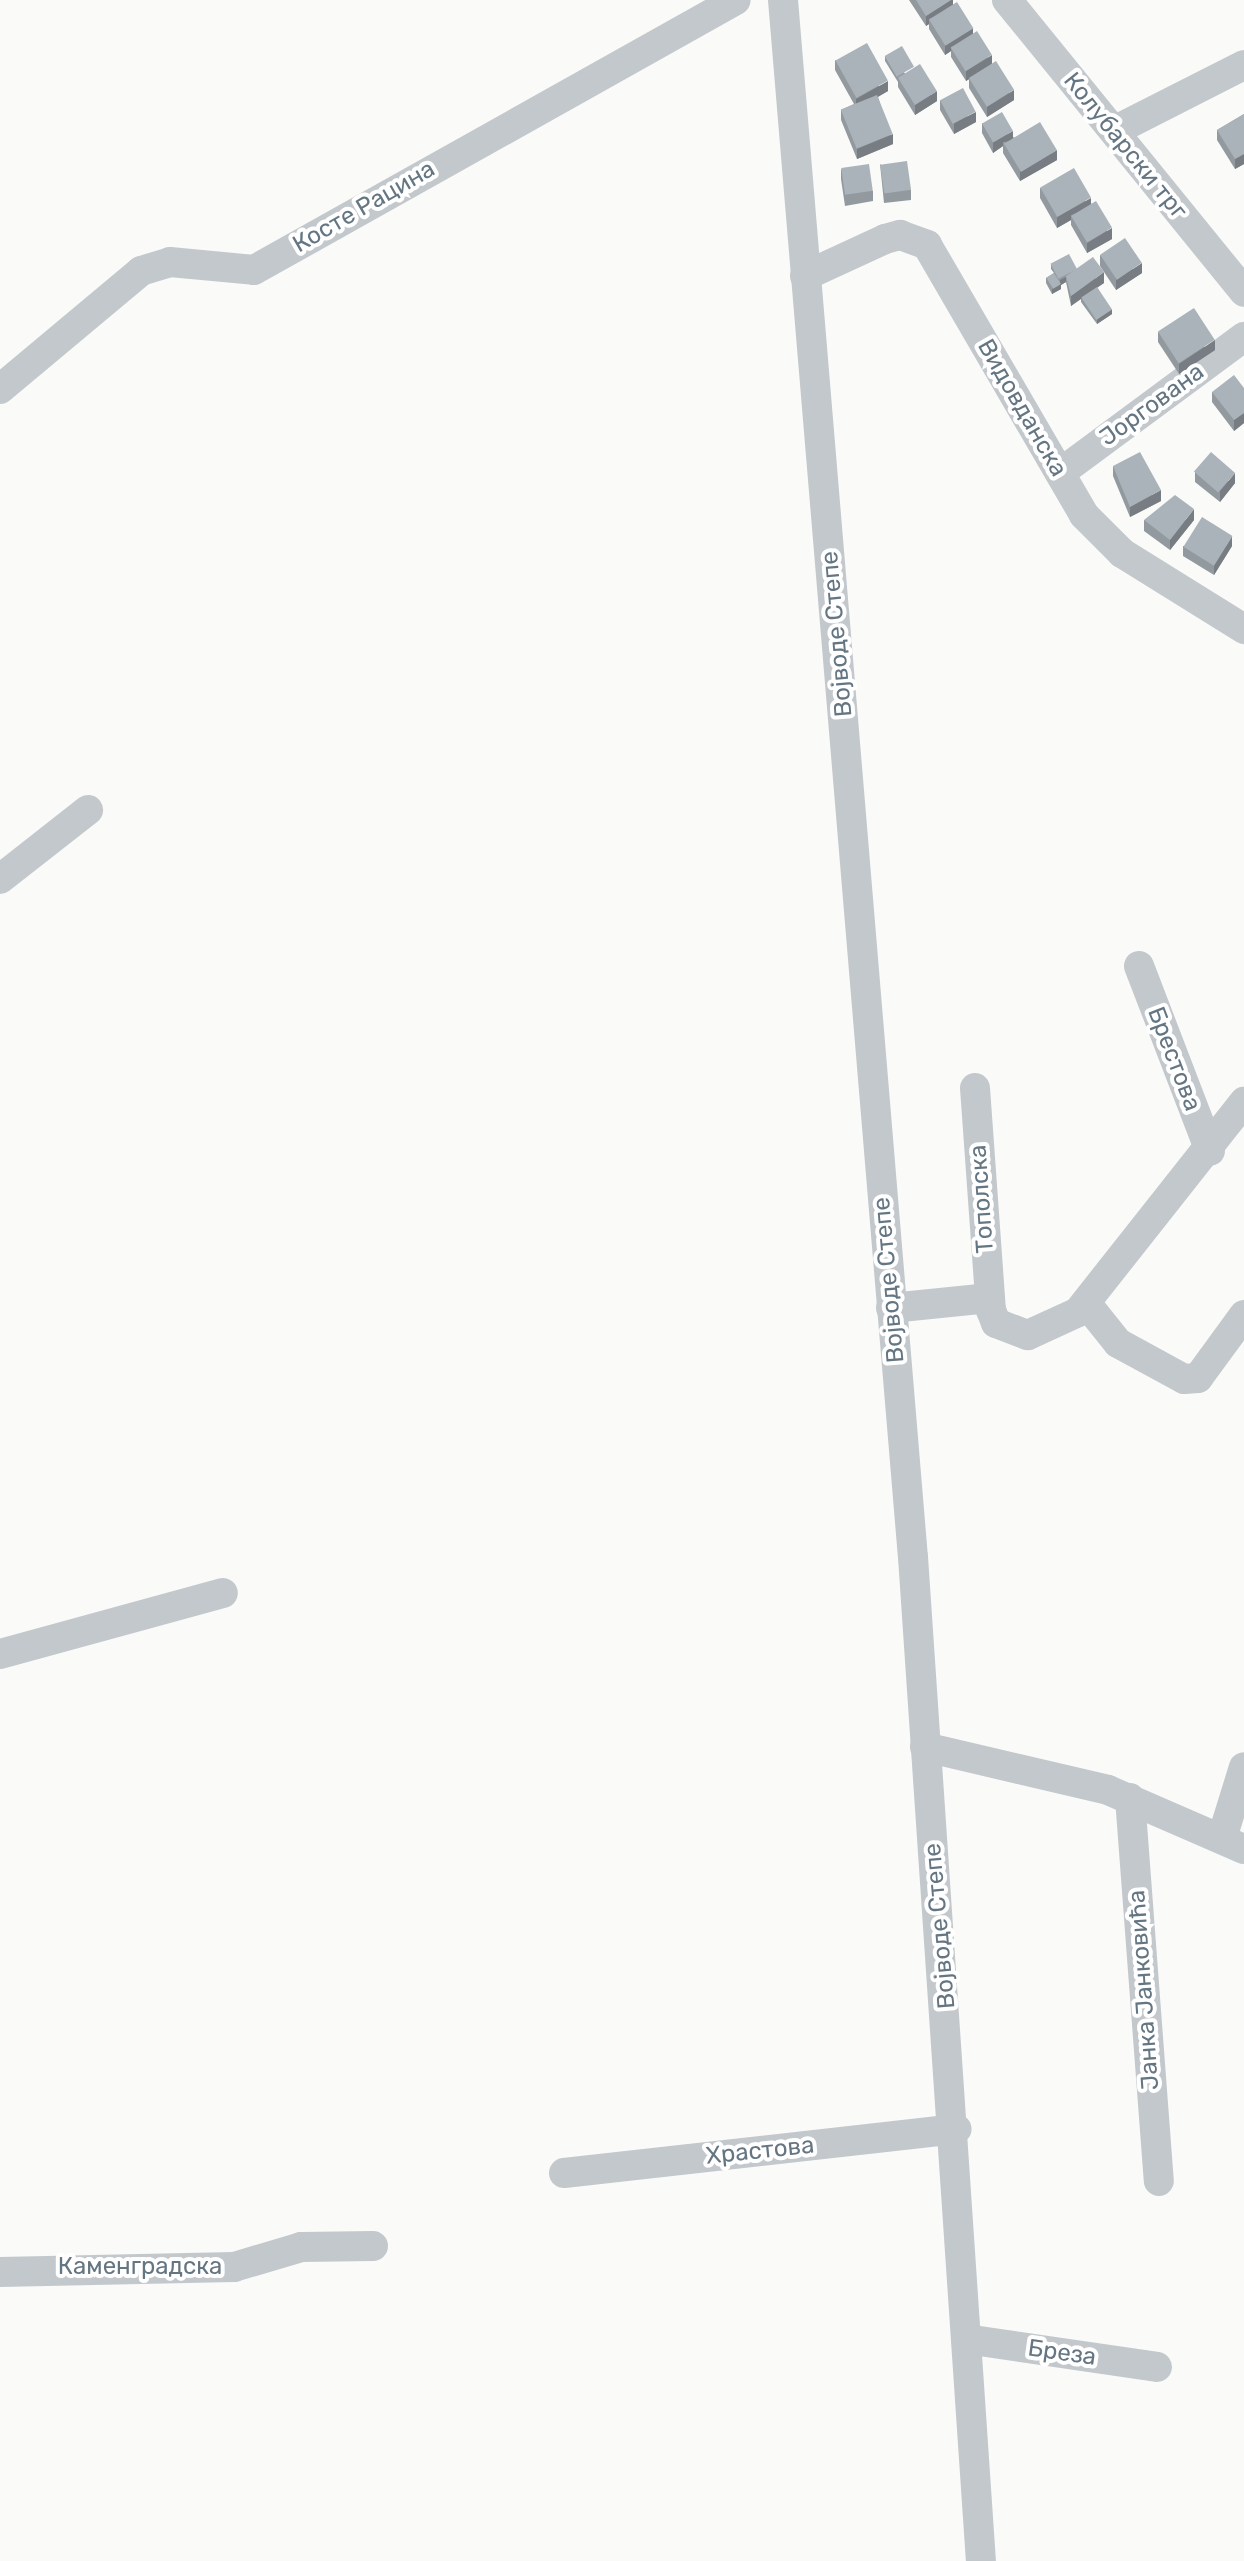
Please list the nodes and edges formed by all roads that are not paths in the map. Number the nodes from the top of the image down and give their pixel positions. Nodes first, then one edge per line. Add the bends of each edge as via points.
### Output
1 (736, 0) edge
2 (783, 0) edge
3 (1007, 0) edge
4 (1244, 65) edge
5 (1114, 131) junction
6 (805, 276) junction
7 (1244, 292) edge
8 (1244, 337) edge
9 (0, 389) edge
10 (1060, 473) junction
11 (1244, 629) edge
12 (88, 810) dead end
13 (0, 879) edge
14 (1139, 966) dead end
15 (975, 1088) dead end
16 (1244, 1103) edge
17 (1210, 1151) junction
18 (1086, 1303) junction
19 (990, 1304) junction
20 (891, 1308) junction
21 (1244, 1315) edge
22 (223, 1593) dead end
23 (0, 1654) edge
24 (925, 1747) junction
25 (1244, 1767) edge
26 (1130, 1798) junction
27 (1233, 1844) edge
28 (957, 2129) junction
29 (564, 2173) dead end
30 (1159, 2181) dead end
31 (373, 2246) dead end
32 (0, 2272) edge
33 (966, 2339) junction
34 (1157, 2367) dead end
35 (981, 2561) edge

1 - 9 street, Косте Рацина via 254,270 170,262 141,271
2 - 6 street, Војводе Степе
3 - 5 street, Колубарски трг
4 - 5 street
5 - 7 street, Колубарски трг
6 - 10 street, Видовданска via 885,239 909,236 927,245
6 - 20 street, Војводе Степе
8 - 10 street, Јоргована
10 - 11 street, Видовданска via 1084,515 1122,553
12 - 13 street
14 - 17 street, Брестова
15 - 19 street, Тополска
16 - 17 street
17 - 18 street
18 - 19 street via 1041,1335 996,1323
18 - 21 street via 1118,1343 1184,1379 1198,1378
19 - 20 street
20 - 24 street, Војводе Степе
22 - 23 street
24 - 26 street
24 - 28 street, Војводе Степе
25 - 27 street
26 - 27 street
26 - 30 street, Јанка Јанковића
28 - 29 street, Храстова
28 - 33 street, Војводе Степе
31 - 32 street, Каменградска via 301,2247 234,2267
33 - 34 street, Бреза
33 - 35 street, Војводе Степе

